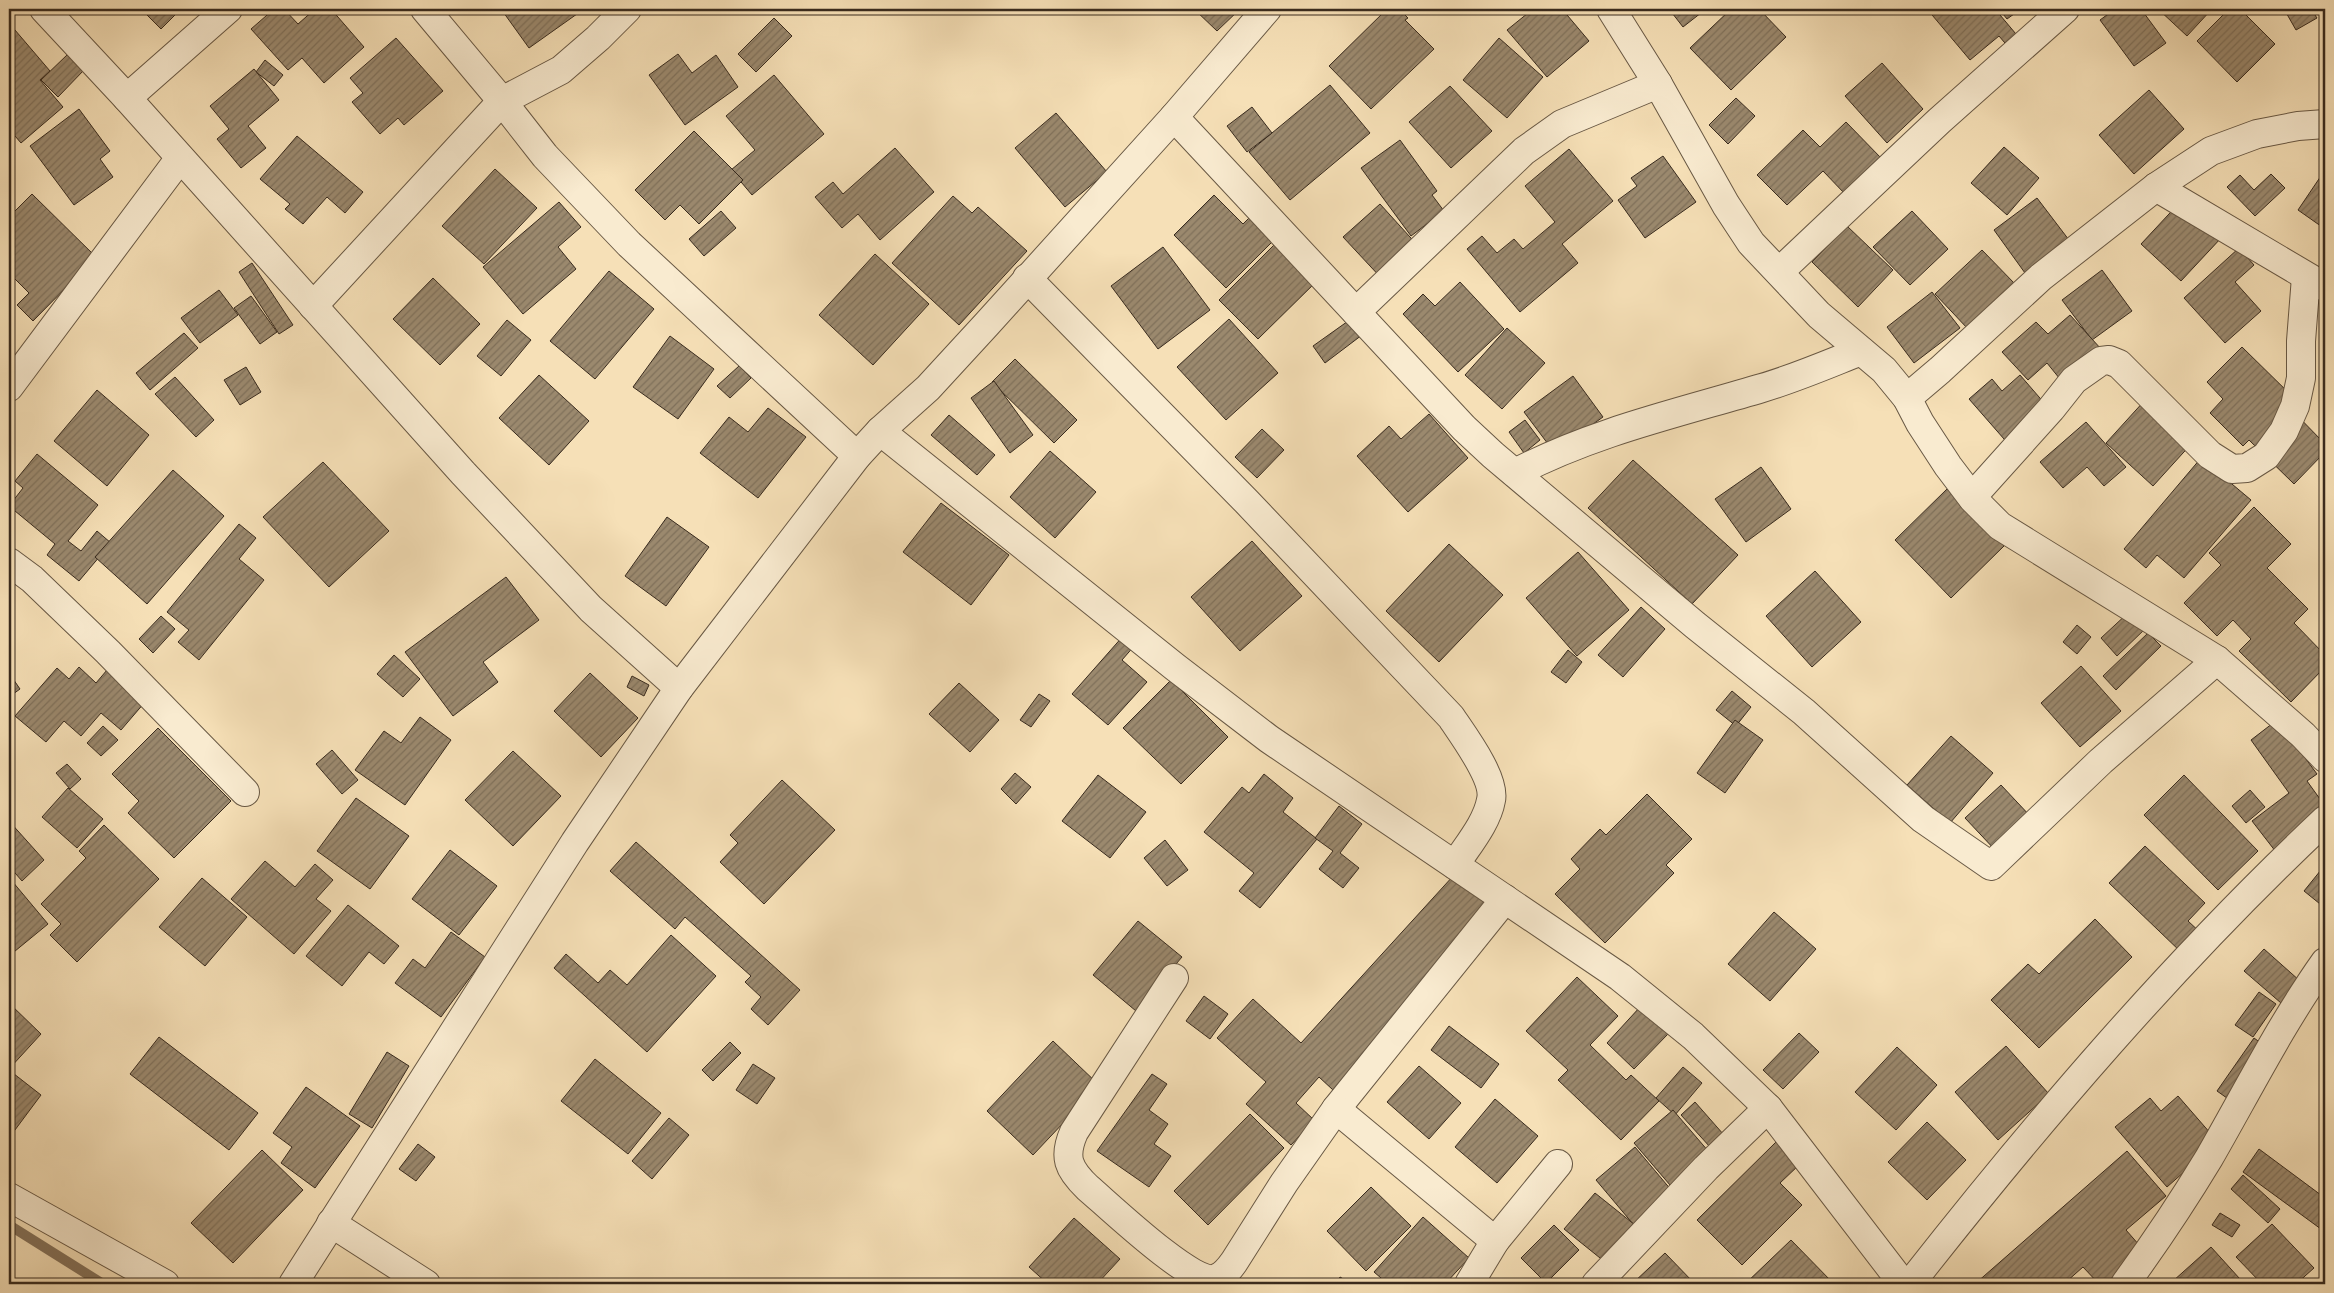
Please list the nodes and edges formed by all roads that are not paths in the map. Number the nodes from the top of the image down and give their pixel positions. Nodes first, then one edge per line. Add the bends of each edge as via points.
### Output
1 (44, 9) edge
2 (228, 9) edge
3 (425, 9) edge
4 (627, 9) edge
5 (1267, 9) edge
6 (1611, 9) edge
7 (2065, 9) edge
8 (1658, 84) junction
9 (127, 98) junction
10 (502, 100) junction
11 (1174, 117) junction
12 (2325, 124) edge
13 (180, 158) junction
14 (2156, 187) junction
15 (1779, 272) junction
16 (1027, 278) junction
17 (2316, 282) edge
18 (314, 306) junction
19 (1356, 312) junction
20 (1861, 351) junction
21 (9, 387) edge
22 (1907, 398) junction
23 (880, 431) junction
24 (857, 456) junction
25 (1515, 473) junction
26 (1972, 497) junction
27 (9, 562) edge
28 (2217, 660) junction
29 (679, 688) junction
30 (2325, 758) edge
31 (245, 792) dead end
32 (2325, 820) edge
33 (1455, 865) junction
34 (1505, 900) junction
35 (2325, 962) edge
36 (1174, 978) dead end
37 (1336, 1108) junction
38 (1768, 1108) junction
39 (1558, 1164) dead end
40 (9, 1197) edge
41 (331, 1223) junction
42 (1495, 1241) junction
43 (165, 1284) edge
44 (293, 1284) edge
45 (426, 1284) edge
46 (1469, 1284) edge
47 (1596, 1284) edge
48 (1903, 1284) edge
49 (1910, 1284) edge
50 (2125, 1284) edge

1 - 9 street
2 - 9 street
3 - 10 street
4 - 10 street via 561,70
5 - 11 street
6 - 8 street
7 - 15 street via 1938,121
8 - 15 street via 1741,228
8 - 19 street via 1562,124 1524,151
9 - 13 street
10 - 18 street
10 - 24 street via 545,156 629,244
11 - 16 street
11 - 19 street
12 - 14 street via 2257,134 2211,151
13 - 18 street
13 - 21 street
14 - 17 street
14 - 22 street via 2041,277
15 - 20 street via 1820,315
16 - 23 street via 928,388
16 - 33 street via 1246,500 1451,717 1476,754 1488,780 1492,799 1483,821
17 - 26 street via 2301,341 2301,378 2295,406 2284,430 2266,456 2247,468 2232,469 2210,455 2119,364 2109,360 2101,361 2074,380
18 - 29 street via 463,473 591,609
19 - 25 street via 1464,428
20 - 22 street via 1884,370
20 - 25 street via 1784,381 1596,437
22 - 26 street via 1932,442
23 - 24 street
23 - 33 street via 1269,738
24 - 29 street
25 - 28 street via 1804,712 1923,819 1991,866 2101,762
26 - 28 street via 2000,526
27 - 31 street via 32,579 108,652
28 - 30 street
29 - 41 street via 575,842
32 - 49 street via 2255,886 2088,1067 2002,1167
33 - 34 street
34 - 37 street
34 - 38 street via 1620,977 1693,1036
35 - 50 street via 2282,1028 2194,1181
36 - 37 street via 1074,1132 1067,1156 1077,1178 1171,1259 1203,1279 1214,1279 1225,1273
37 - 42 street
38 - 47 street
38 - 48 street
39 - 42 street
40 - 43 street
41 - 44 street
41 - 45 street
42 - 46 street

